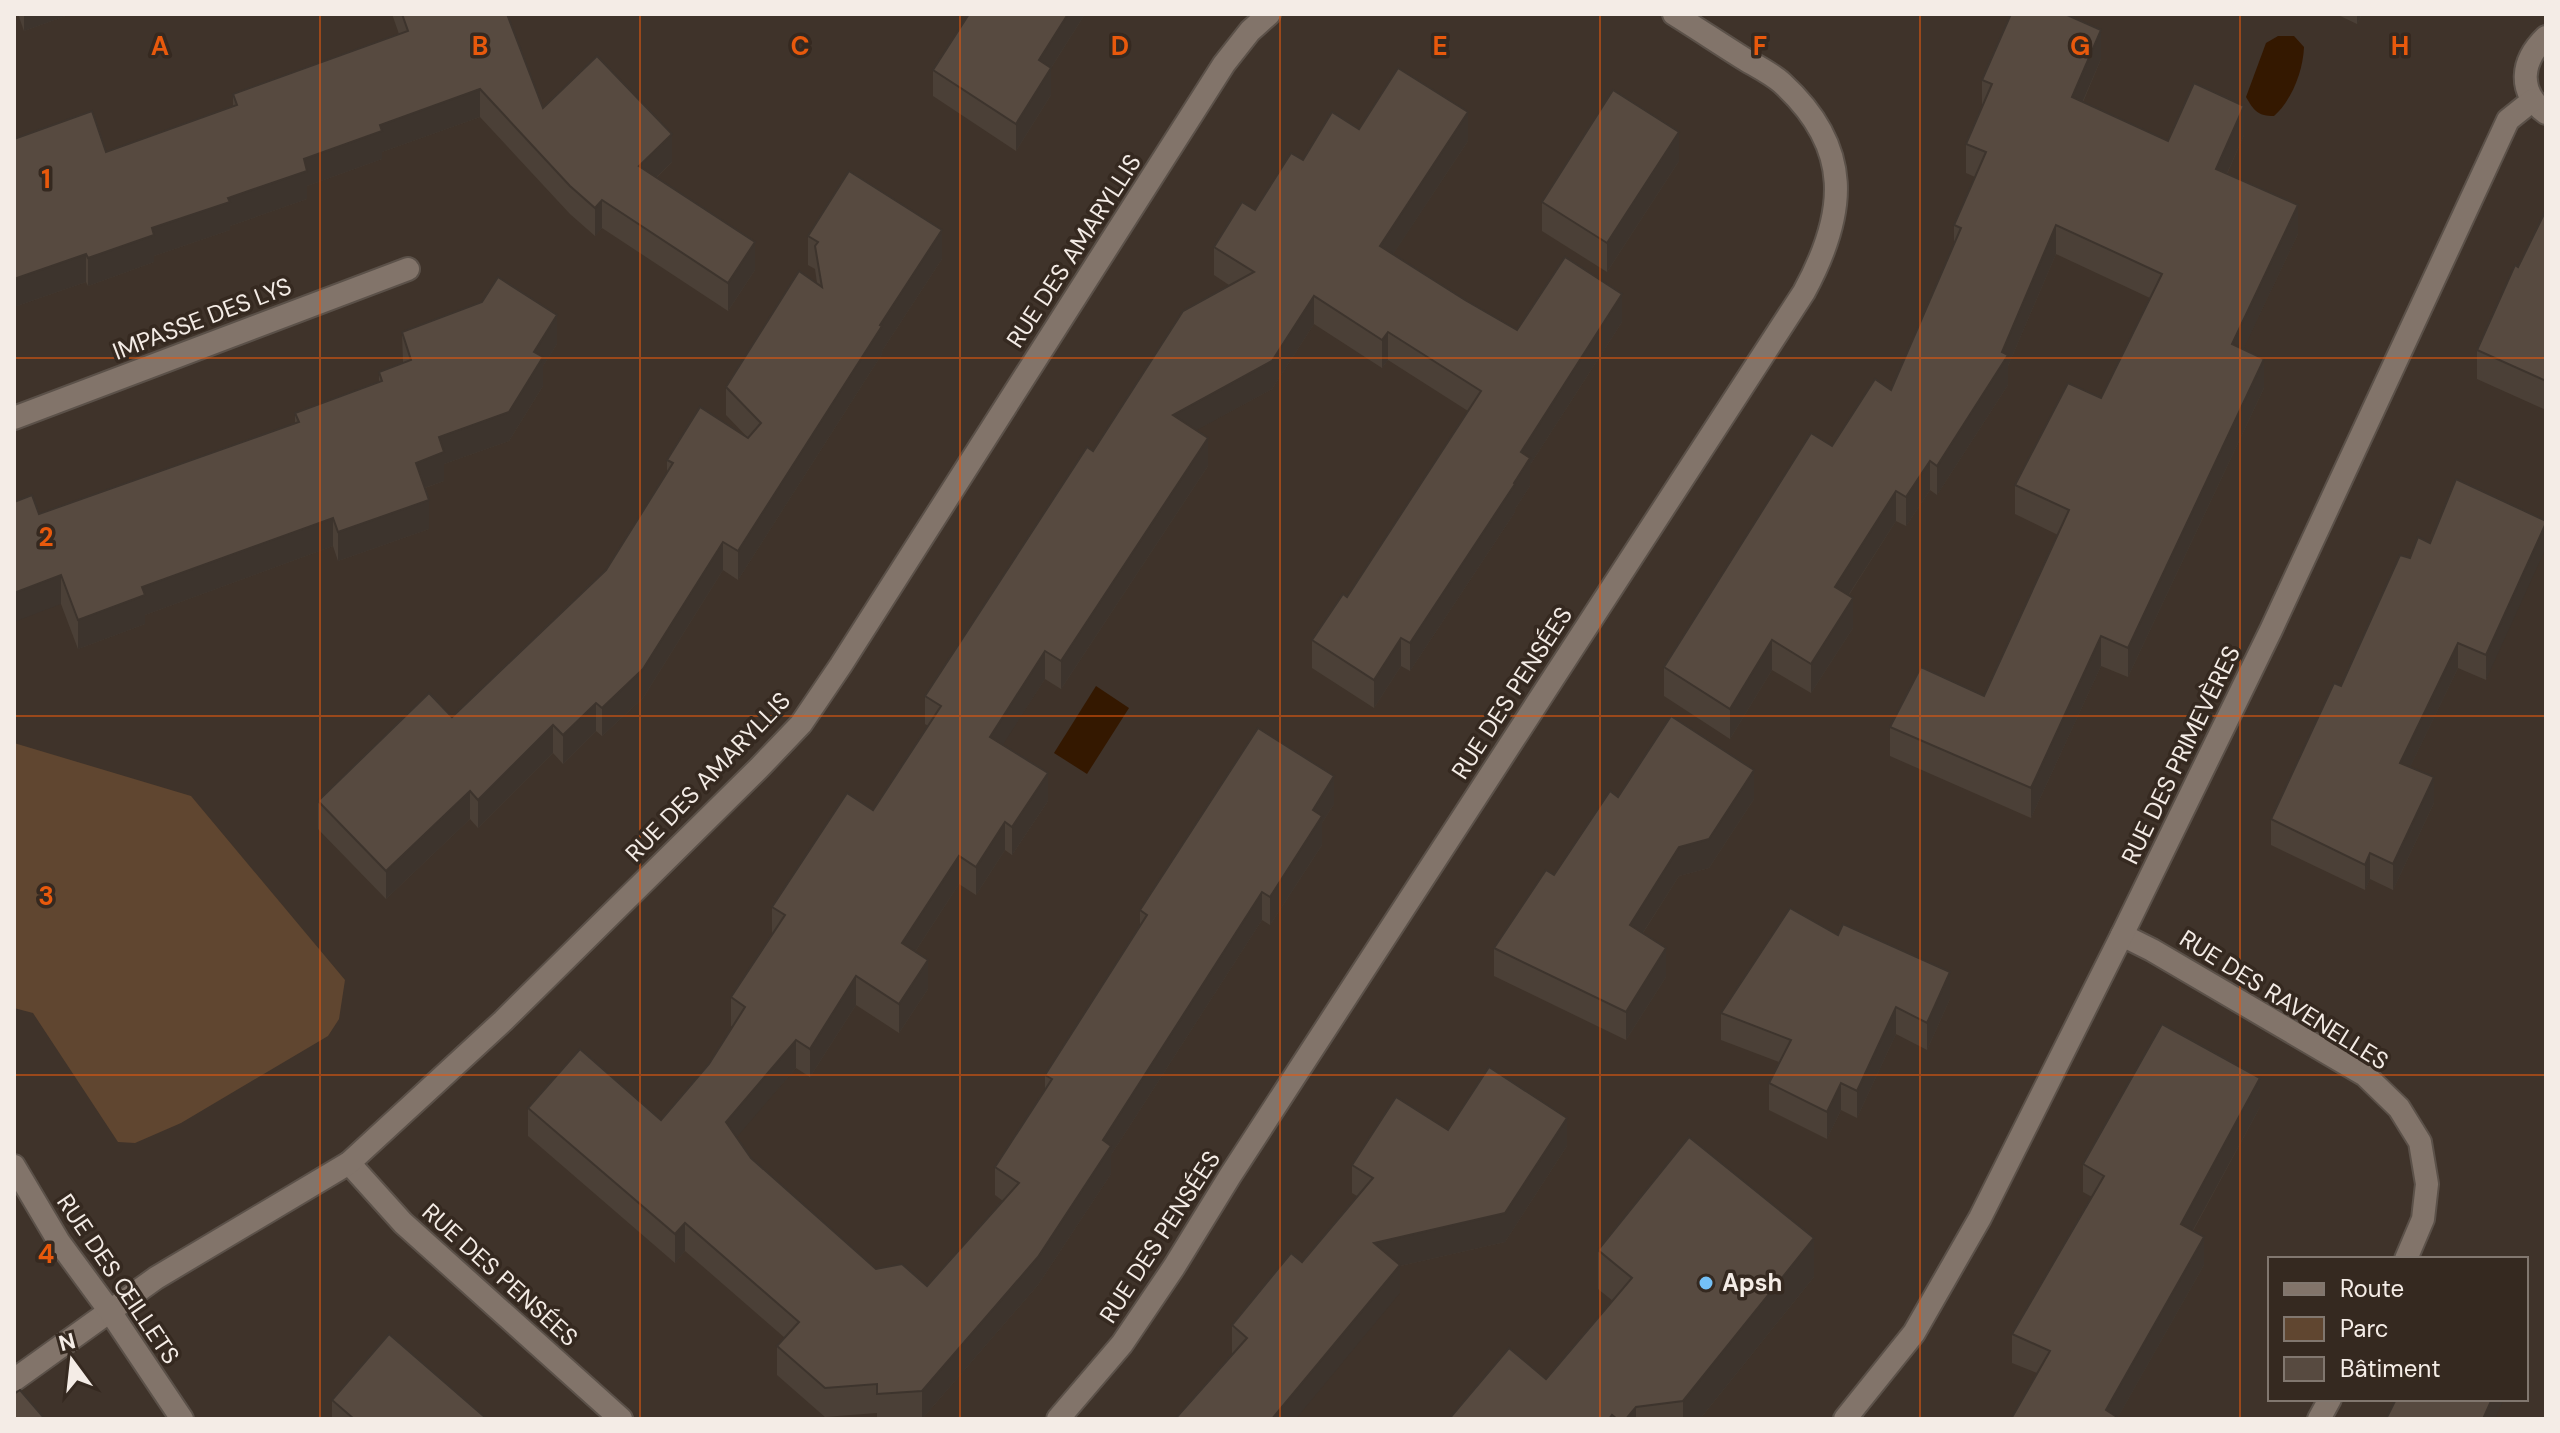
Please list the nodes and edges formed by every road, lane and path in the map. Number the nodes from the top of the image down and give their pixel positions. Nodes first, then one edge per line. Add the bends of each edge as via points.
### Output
1 (1269, 14) edge
2 (1674, 14) edge
3 (2546, 37) edge
4 (2540, 107) edge
5 (408, 269) dead end
6 (14, 418) edge
7 (2122, 935) junction
8 (349, 1163) junction
9 (14, 1166) edge
10 (2407, 1257) edge
11 (109, 1310) junction
12 (14, 1380) edge
13 (2329, 1401) edge
14 (182, 1419) edge
15 (621, 1419) edge
16 (1058, 1419) edge
17 (1845, 1419) edge
18 (2319, 1419) edge

1 - 8 street, RUE DES AMARYLLIS via 1224,64 801,724 503,1021
2 - 16 street, RUE DES PENSÉES via 1780,82 1810,113 1830,149 1838,191 1821,261 1174,1267 1122,1344
3 - 4 street via 2527,61 2525,77
4 - 7 street, RUE DES PRIMEVÈRES via 2508,120 2271,630
5 - 6 street, IMPASSE DES LYS
7 - 10 street, RUE DES RAVENELLES via 2365,1075 2399,1108 2420,1142 2427,1184 2423,1219
7 - 17 street, RUE DES PRIMEVÈRES via 1980,1218 1914,1333
8 - 11 street, RUE DES AMARYLLIS
8 - 15 street, RUE DES PENSÉES via 403,1223
9 - 11 street, RUE DES ŒILLETS via 59,1242
11 - 12 street, RUE DES AMARYLLIS
11 - 14 street, RUE DES ŒILLETS
13 - 18 street

